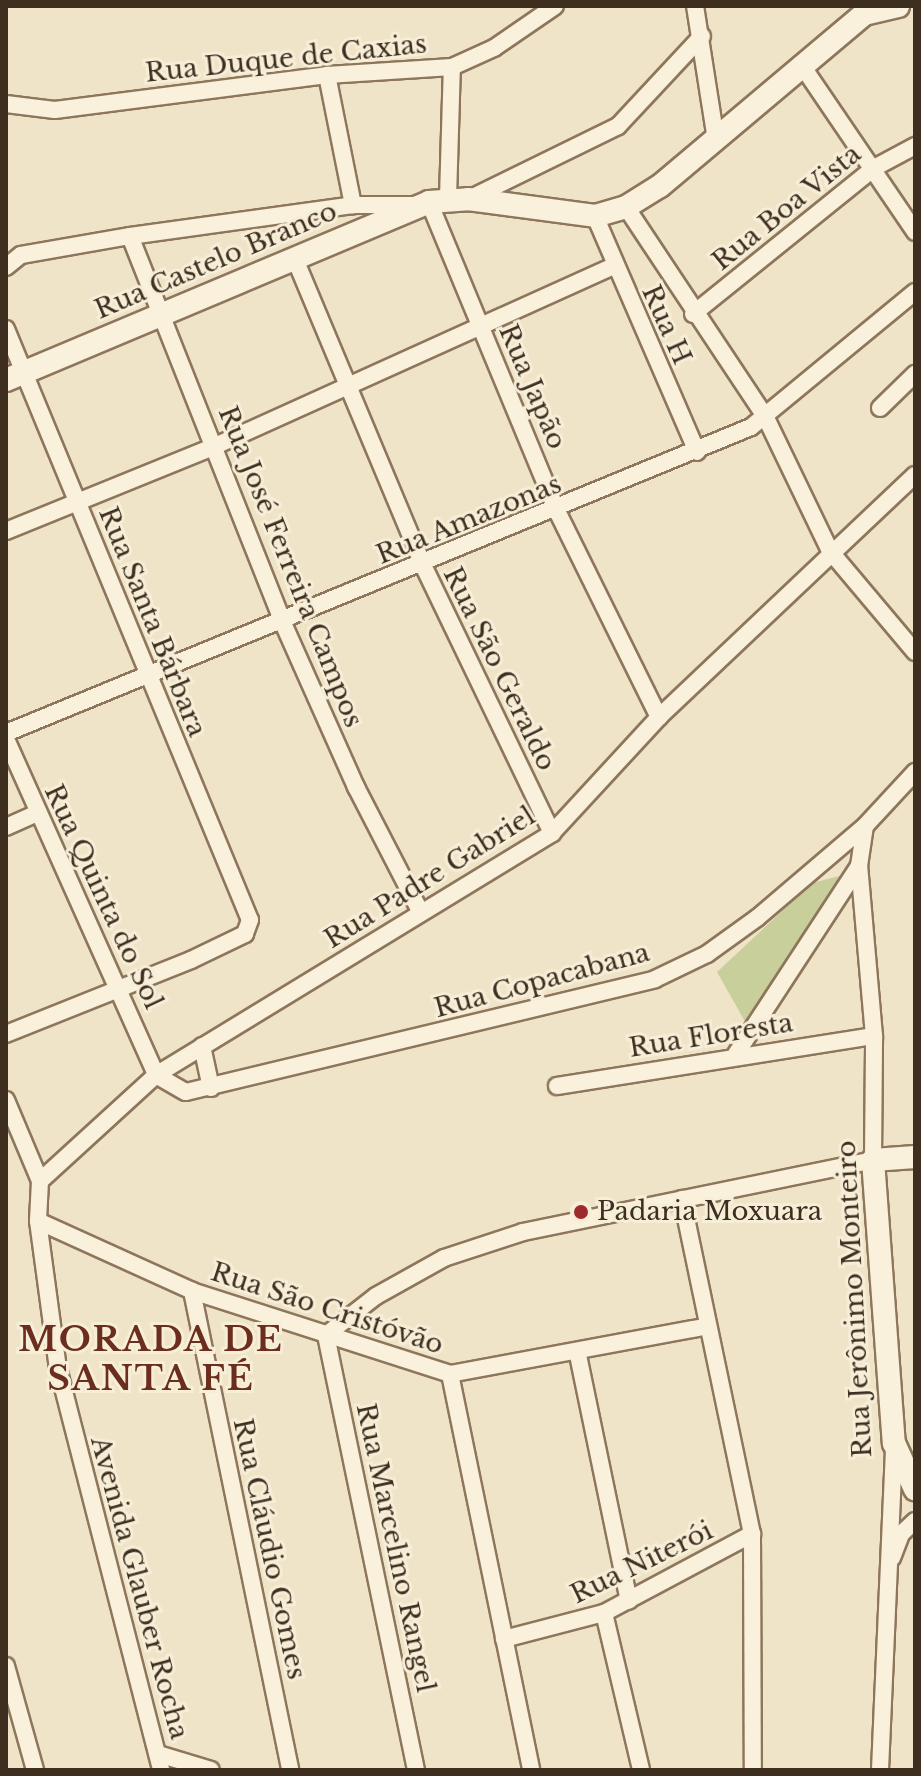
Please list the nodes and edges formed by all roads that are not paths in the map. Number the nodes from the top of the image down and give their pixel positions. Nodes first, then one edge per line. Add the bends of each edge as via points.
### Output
1 (555, 6) edge
2 (695, 6) edge
3 (898, 6) edge
4 (861, 10) edge
5 (702, 36) junction
6 (801, 64) junction
7 (452, 67) junction
8 (327, 75) junction
9 (6, 104) edge
10 (716, 140) junction
11 (915, 146) edge
12 (874, 168) junction
13 (440, 201) junction
14 (353, 205) junction
15 (626, 207) junction
16 (595, 216) junction
17 (915, 232) edge
18 (130, 236) junction
19 (14, 252) edge
20 (295, 259) junction
21 (614, 266) junction
22 (6, 267) edge
23 (915, 292) edge
24 (693, 314) junction
25 (161, 315) junction
26 (481, 328) junction
27 (6, 329) edge
28 (915, 374) edge
29 (15, 377) edge
30 (347, 387) junction
31 (880, 408) dead end
32 (766, 418) junction
33 (215, 446) junction
34 (697, 452) junction
35 (915, 475) edge
36 (77, 503) junction
37 (557, 511) junction
38 (6, 531) edge
39 (830, 551) junction
40 (422, 563) junction
41 (283, 623) junction
42 (915, 652) edge
43 (147, 676) junction
44 (659, 717) junction
45 (6, 736) edge
46 (915, 772) edge
47 (38, 813) junction
48 (865, 826) junction
49 (6, 827) edge
50 (552, 833) junction
51 (859, 866) junction
52 (420, 911) junction
53 (122, 990) junction
54 (6, 1034) edge
55 (874, 1036) junction
56 (202, 1046) junction
57 (736, 1054) junction
58 (156, 1075) junction
59 (557, 1086) dead end
60 (211, 1088) junction
61 (6, 1100) edge
62 (915, 1157) edge
63 (873, 1160) junction
64 (40, 1181) junction
65 (682, 1199) junction
66 (38, 1221) junction
67 (192, 1291) junction
68 (708, 1326) junction
69 (326, 1335) junction
70 (578, 1355) junction
71 (450, 1374) junction
72 (894, 1443) junction
73 (915, 1489) edge
74 (915, 1521) edge
75 (752, 1534) junction
76 (885, 1579) junction
77 (629, 1601) junction
78 (604, 1613) junction
79 (504, 1639) junction
80 (6, 1666) edge
81 (159, 1762) edge
82 (35, 1770) edge
83 (211, 1770) edge
84 (290, 1770) edge
85 (416, 1770) edge
86 (531, 1770) edge
87 (641, 1770) edge
88 (753, 1770) edge
89 (880, 1770) edge

1 - 7 street, Rua Duque de Caxias via 494,48
2 - 5 street
3 - 4 street
4 - 6 street
5 - 10 street
5 - 13 street via 618,126
6 - 10 street
6 - 12 street
7 - 8 street, Rua Duque de Caxias
7 - 13 street, Rua Japão
8 - 9 street, Rua Duque de Caxias via 55,110
8 - 14 street
10 - 15 street
11 - 12 street, Rua Boa Vista
12 - 17 street
12 - 24 street, Rua Boa Vista
13 - 14 street
13 - 16 street
13 - 20 street, Rua Castelo Branco
13 - 26 street, Rua Japão
14 - 18 street
15 - 16 street
15 - 24 street
16 - 21 street, Rua H
18 - 19 street
18 - 25 street, Rua José Ferreira Campos
19 - 22 street
20 - 25 street, Rua Castelo Branco
20 - 30 street, Rua São Geraldo
21 - 26 street
21 - 34 street, Rua H
23 - 32 street, Rua Amazonas
24 - 32 street
25 - 29 street, Rua Castelo Branco
25 - 33 street, Rua José Ferreira Campos
26 - 30 street
26 - 37 street, Rua Japão
27 - 29 street, Rua Santa Bárbara
28 - 31 street
29 - 36 street, Rua Santa Bárbara
30 - 33 street
30 - 40 street, Rua São Geraldo
32 - 34 street, Rua Amazonas
32 - 39 street
33 - 36 street
33 - 41 street, Rua José Ferreira Campos
34 - 37 street, Rua Amazonas
35 - 39 street, Rua Padre Gabriel
36 - 38 street
36 - 43 street, Rua Santa Bárbara
37 - 40 street, Rua Amazonas
37 - 44 street, Rua Japão
39 - 42 street
39 - 44 street, Rua Padre Gabriel
40 - 41 street, Rua Amazonas
40 - 50 street, Rua São Geraldo
41 - 43 street, Rua Amazonas
41 - 52 street, Rua José Ferreira Campos via 356,787
43 - 45 street, Rua Amazonas
43 - 53 street, Rua Santa Bárbara via 250,920 245,934
44 - 50 street, Rua Padre Gabriel
45 - 47 street, Rua Quinta do Sol
46 - 48 street, Rua Copacabana
47 - 49 street
47 - 53 street, Rua Quinta do Sol
48 - 51 street, Rua Jerônimo Monteiro
48 - 60 street, Rua Copacabana via 757,918 707,954 655,979
50 - 52 street, Rua Padre Gabriel
51 - 55 street, Rua Jerônimo Monteiro
51 - 57 street
52 - 56 street, Rua Padre Gabriel
53 - 54 street
53 - 58 street, Rua Quinta do Sol
55 - 57 street, Rua Floresta
55 - 63 street, Rua Jerônimo Monteiro
56 - 58 street, Rua Padre Gabriel
56 - 60 street
57 - 59 street, Rua Floresta
58 - 60 street, Rua Copacabana via 173,1089
58 - 64 street, Rua Padre Gabriel
61 - 64 street
62 - 63 street
63 - 65 street
63 - 72 street, Rua Jerônimo Monteiro
64 - 66 street, Avenida Glauber Rocha
65 - 68 street
65 - 69 street via 523,1232 444,1258 376,1296
66 - 67 street, Rua São Cristóvão
66 - 81 street, Avenida Glauber Rocha via 58,1368
67 - 69 street, Rua São Cristóvão
67 - 84 street, Rua Cláudio Gomes
68 - 70 street, Rua São Cristóvão
68 - 75 street
69 - 71 street, Rua São Cristóvão
69 - 85 street, Rua Marcelino Rangel
70 - 71 street, Rua São Cristóvão
70 - 77 street
71 - 79 street
72 - 73 street
72 - 76 street, Rua Jerônimo Monteiro
74 - 76 street via 901,1534
75 - 77 street, Rua Niterói
75 - 88 street
76 - 89 street, Rua Jerônimo Monteiro
77 - 78 street, Rua Niterói
78 - 79 street, Rua Niterói
78 - 87 street
79 - 86 street
80 - 82 street
81 - 83 street

